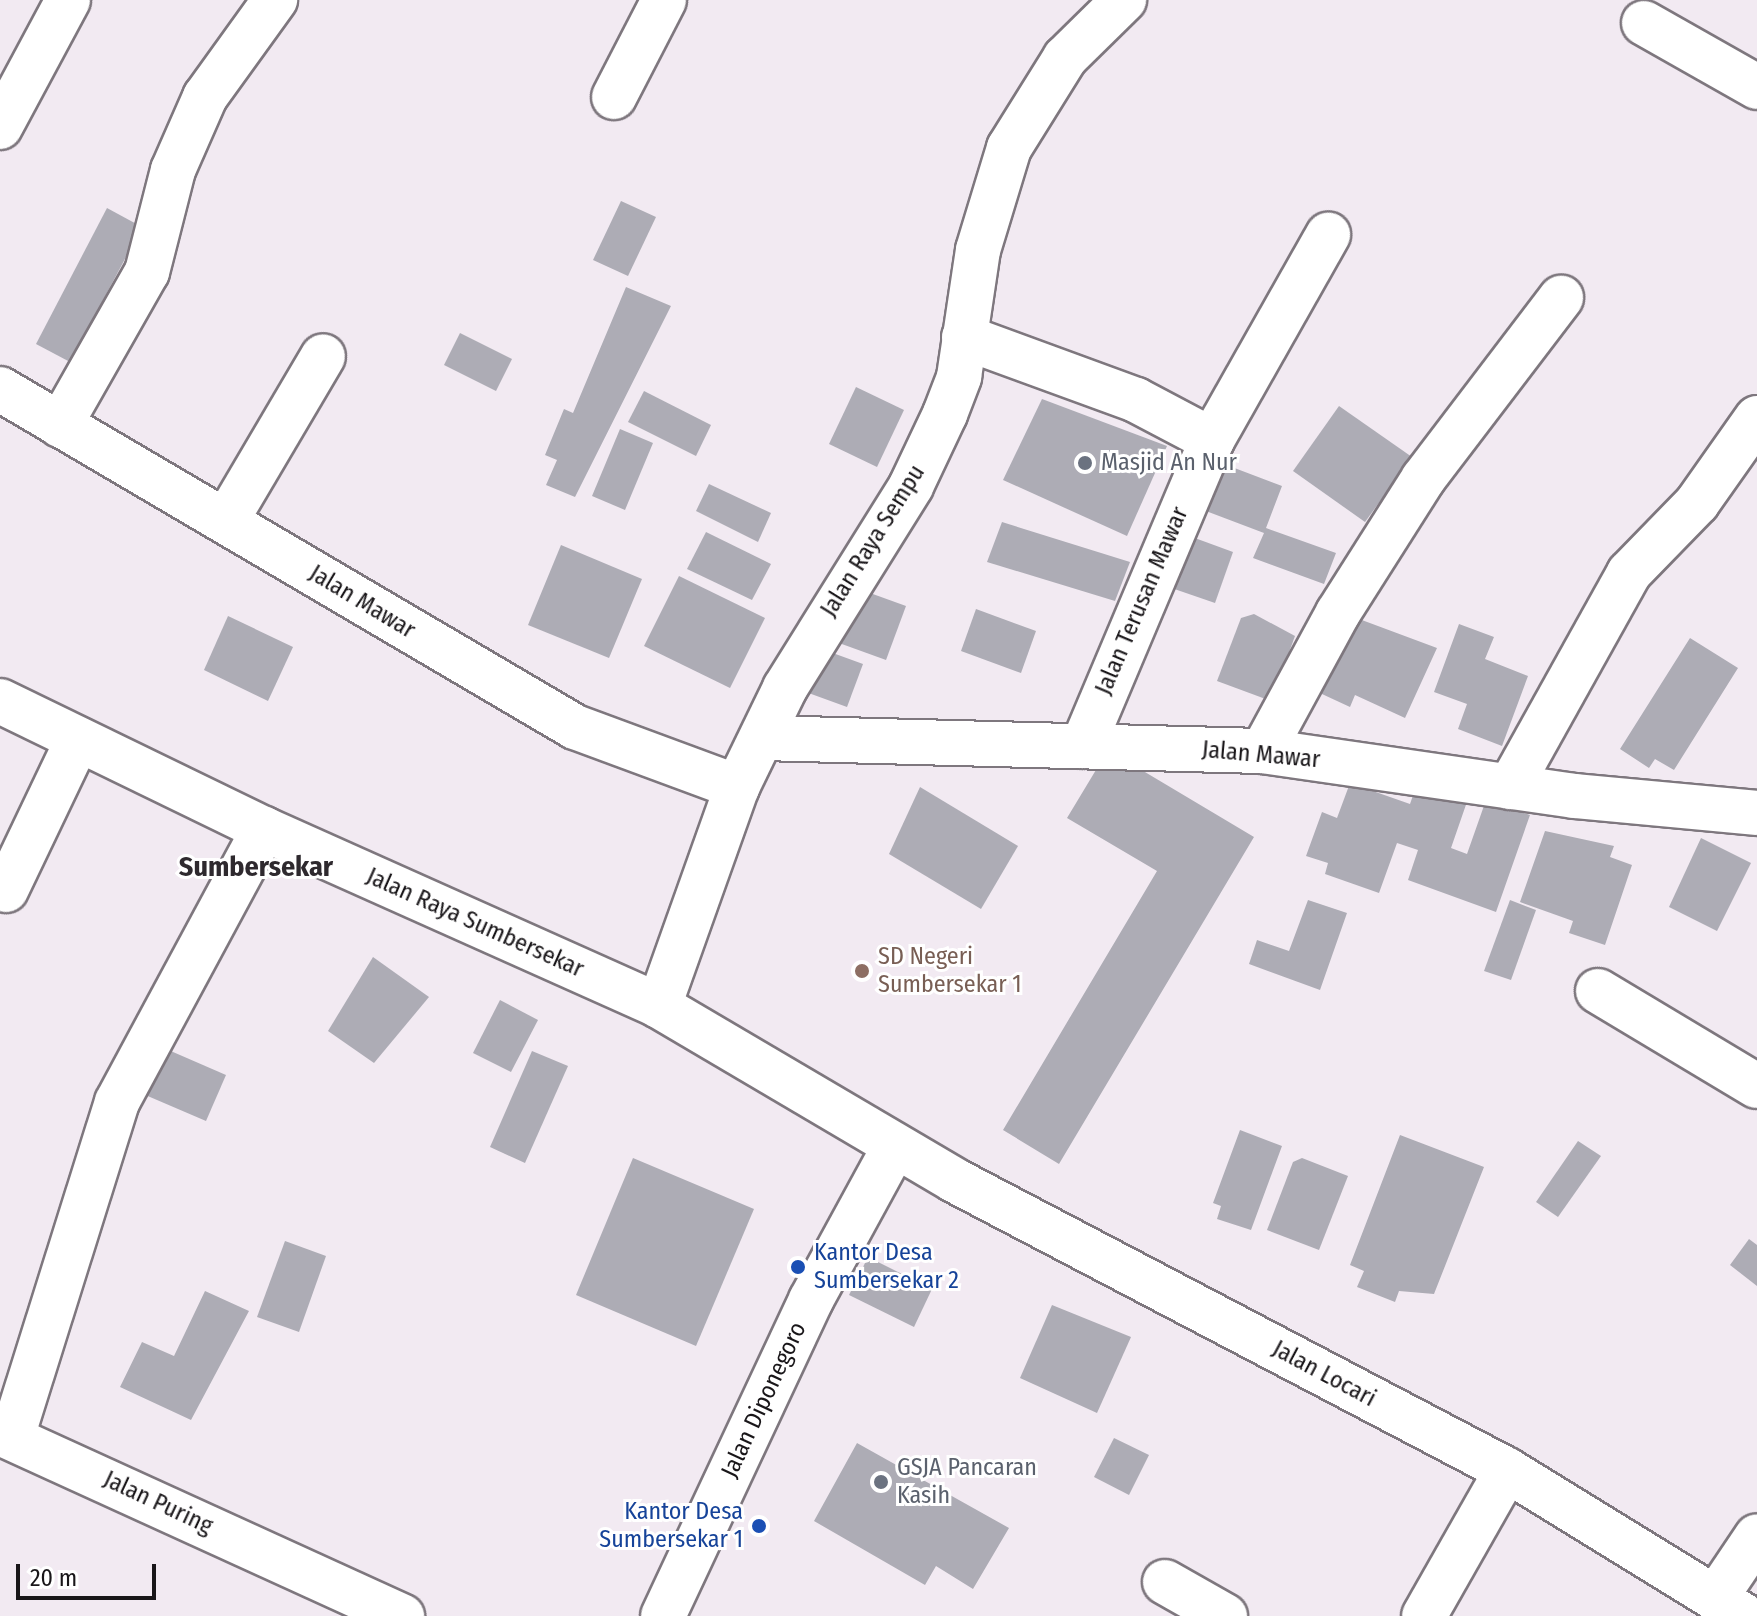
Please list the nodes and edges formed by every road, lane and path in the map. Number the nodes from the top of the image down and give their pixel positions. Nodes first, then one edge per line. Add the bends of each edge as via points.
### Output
1 (68, 0) edge
2 (275, 0) edge
3 (664, 0) edge
4 (1124, 0) edge
5 (1644, 23) dead end
6 (1757, 87) edge
7 (614, 97) dead end
8 (0, 127) edge
9 (1328, 235) dead end
10 (1561, 298) dead end
11 (964, 337) junction
12 (323, 356) dead end
13 (0, 389) edge
14 (1757, 418) edge
15 (60, 425) junction
16 (1212, 440) junction
17 (226, 521) junction
18 (0, 701) edge
19 (762, 738) junction
20 (78, 739) junction
21 (1083, 746) junction
22 (1263, 751) junction
23 (737, 787) junction
24 (1510, 787) junction
25 (1757, 813) edge
26 (264, 829) junction
27 (6, 890) dead end
28 (1598, 991) dead end
29 (659, 1006) junction
30 (1757, 1086) edge
31 (895, 1146) junction
32 (6, 1435) edge
33 (1507, 1470) junction
34 (1757, 1536) edge
35 (1165, 1582) dead end
36 (338, 1602) edge
37 (1730, 1607) edge
38 (402, 1616) edge
39 (663, 1616) edge
40 (1225, 1616) edge
41 (1424, 1616) edge

1 - 8 street
2 - 15 street via 205,97 173,170 147,272
3 - 7 street
4 - 11 street, Jalan Raya Sempu via 1065,58 1009,148 978,250
5 - 6 street
9 - 16 street, Jalan Terusan Mawar
10 - 22 street via 1423,479 1338,613
11 - 16 street via 1136,400
11 - 19 street, Jalan Raya Sempu via 959,377 911,486 828,612
12 - 17 street
13 - 15 street, Jalan Mawar
14 - 24 street via 1697,503 1629,573
15 - 17 street, Jalan Mawar
16 - 21 street, Jalan Terusan Mawar
17 - 23 street, Jalan Mawar via 575,727
18 - 20 street, Jalan Raya Sumbersekar
19 - 21 street, Jalan Mawar
19 - 23 street, Jalan Raya Sempu
20 - 26 street, Jalan Raya Sumbersekar
20 - 27 street
21 - 22 street, Jalan Mawar
22 - 24 street, Jalan Mawar
23 - 29 street, Jalan Raya Sempu
24 - 25 street, Jalan Mawar
26 - 29 street, Jalan Raya Sumbersekar
26 - 32 street via 117,1102
28 - 30 street
29 - 31 street, Jalan Raya Sumbersekar
31 - 33 street, Jalan Locari
31 - 39 street, Jalan Diponegoro via 811,1300
32 - 36 street, Jalan Puring
33 - 37 street, Jalan Locari
33 - 41 street
34 - 37 street
35 - 40 street
36 - 38 street, Jalan Puring

